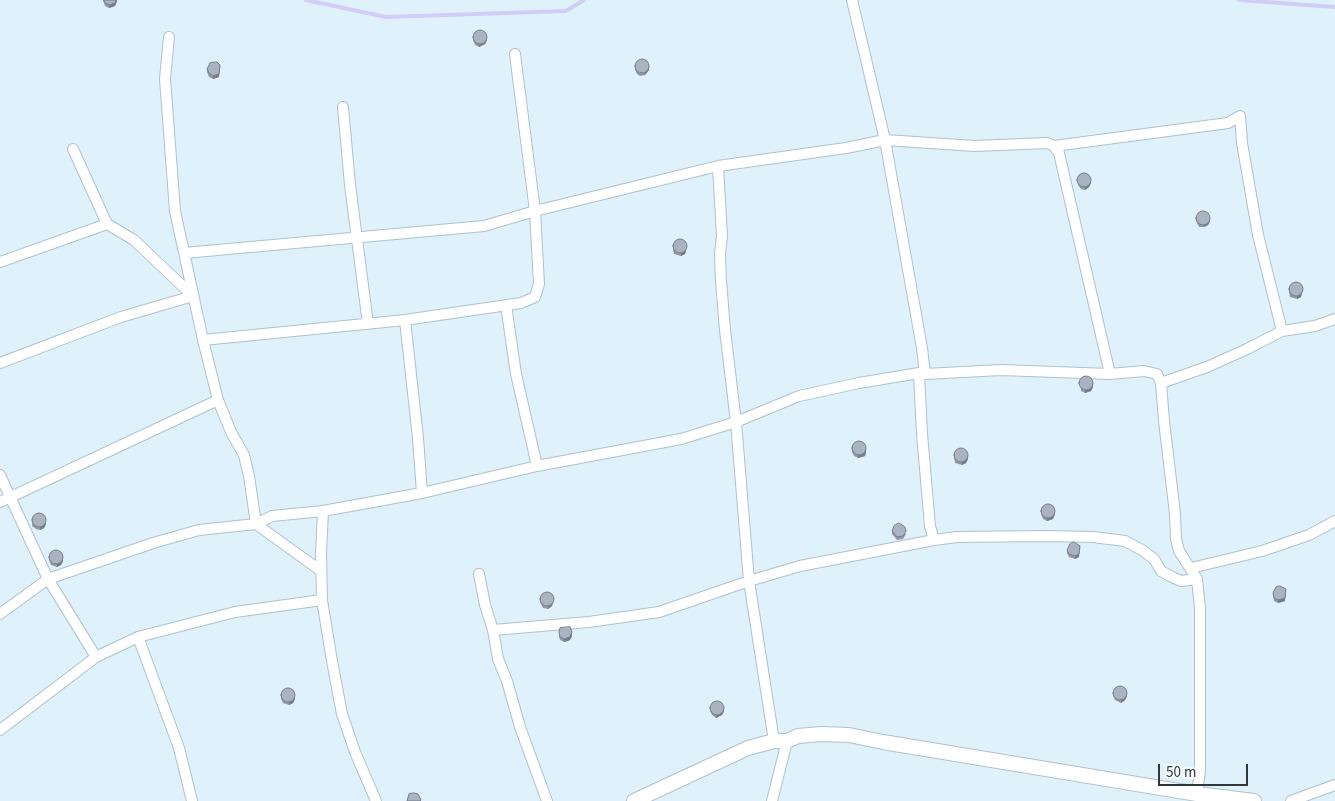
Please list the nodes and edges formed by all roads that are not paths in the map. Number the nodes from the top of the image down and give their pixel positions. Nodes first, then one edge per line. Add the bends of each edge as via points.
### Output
1 (852, 0) edge
2 (169, 37) dead end
3 (515, 54) dead end
4 (343, 108) dead end
5 (885, 140) junction
6 (1054, 146) junction
7 (73, 149) dead end
8 (718, 166) junction
9 (535, 210) junction
10 (107, 224) junction
11 (358, 238) junction
12 (184, 253) junction
13 (0, 262) edge
14 (193, 296) junction
15 (506, 305) junction
16 (1335, 319) edge
17 (405, 320) junction
18 (368, 324) junction
19 (1282, 331) junction
20 (203, 340) junction
21 (0, 363) edge
22 (922, 374) junction
23 (1110, 374) junction
24 (1161, 383) junction
25 (218, 400) junction
26 (736, 422) junction
27 (537, 466) junction
28 (0, 475) edge
29 (422, 493) junction
30 (11, 496) junction
31 (0, 502) edge
32 (324, 511) junction
33 (1335, 521) edge
34 (256, 524) junction
35 (934, 540) junction
36 (1191, 568) junction
37 (321, 571) junction
38 (480, 574) dead end
39 (48, 579) junction
40 (1197, 579) junction
41 (749, 581) junction
42 (322, 600) junction
43 (0, 614) edge
44 (494, 630) junction
45 (138, 637) junction
46 (96, 657) junction
47 (0, 730) edge
48 (780, 741) junction
49 (1335, 785) edge
50 (1197, 794) junction
51 (192, 801) edge
52 (376, 801) edge
53 (547, 801) edge
54 (634, 801) edge
55 (772, 801) edge
56 (1254, 801) edge
57 (1291, 801) edge

1 - 5 street
2 - 12 street via 165,79 168,128 175,211
3 - 9 street
4 - 11 street
5 - 6 street via 976,146 1040,143
5 - 8 street
5 - 22 street via 922,348
6 - 19 street via 1228,123 1240,116 1258,235
6 - 23 street
7 - 10 street
8 - 9 street
8 - 26 street via 722,236 720,282
9 - 11 street via 484,226
9 - 15 street via 538,290 533,299
10 - 13 street
10 - 14 street via 134,240
11 - 12 street
11 - 18 street
12 - 14 street
14 - 20 street
14 - 21 street via 121,317
15 - 17 street
15 - 27 street via 516,374
16 - 19 street
17 - 18 street
17 - 29 street
18 - 20 street
19 - 24 street via 1215,363
20 - 25 street
22 - 23 street via 1010,370
22 - 26 street via 859,382 799,396
22 - 35 street via 922,434
23 - 24 street via 1144,371 1157,374
24 - 36 street via 1176,539 1179,551
25 - 30 street
25 - 34 street via 244,455
26 - 27 street via 681,439
26 - 41 street
27 - 29 street
28 - 30 street
29 - 32 street
30 - 31 street
30 - 39 street
32 - 34 street via 272,516
32 - 37 street
33 - 36 street via 1309,535 1262,551
34 - 37 street
34 - 39 street via 198,530
35 - 40 street via 1047,536 1125,541 1154,559 1161,571 1172,578 1181,581
35 - 41 street via 831,559
36 - 40 street
37 - 42 street
38 - 44 street via 485,605
39 - 43 street
39 - 46 street
40 - 50 street via 1201,665
41 - 44 street via 660,612
41 - 48 street
42 - 45 street via 235,612
42 - 52 street via 342,714
44 - 53 street via 498,659
45 - 46 street
45 - 51 street via 179,748
46 - 47 street
48 - 50 street via 821,734 849,735
48 - 54 street via 748,748
48 - 55 street
49 - 57 street
50 - 56 street

